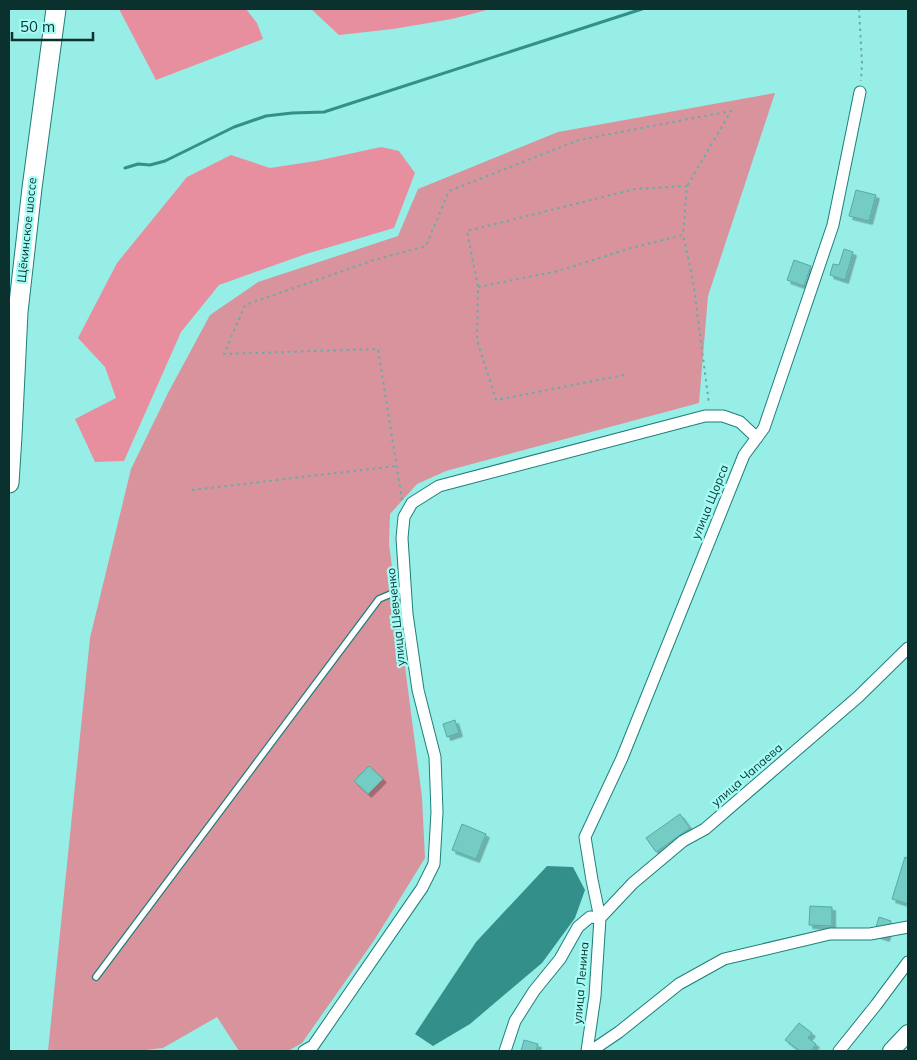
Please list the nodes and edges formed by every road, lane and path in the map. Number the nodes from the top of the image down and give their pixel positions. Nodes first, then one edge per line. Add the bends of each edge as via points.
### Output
1 (56, 9) edge
2 (859, 9) edge
3 (860, 92) joint
4 (687, 186) junction
5 (683, 235) junction
6 (478, 287) junction
7 (624, 376) dead end
8 (711, 416) junction
9 (757, 438) junction
10 (396, 466) junction
11 (9, 483) edge
12 (192, 490) dead end
13 (404, 517) junction
14 (405, 588) junction
15 (908, 648) edge
16 (600, 918) junction
17 (908, 927) edge
18 (908, 962) edge
19 (96, 977) dead end
20 (908, 1033) edge
21 (304, 1051) edge
22 (505, 1051) edge
23 (589, 1051) edge
24 (839, 1051) edge
25 (891, 1051) edge

1 - 11 main road, Щёкинское шоссе via 18,312
2 - 3 path
3 - 9 street, улица Щорса via 833,225 764,428
4 - 5 path
4 - 6 path via 635,189 467,231
4 - 10 path via 731,111 579,140 449,191 426,246 374,260 244,305 224,354 378,349
5 - 6 path via 558,271
5 - 8 path via 693,280
6 - 7 path via 477,340 496,400
8 - 9 street via 724,416 740,422
8 - 13 street via 438,486 412,503
9 - 16 street, улица Щорса via 744,455 622,758 585,837
10 - 12 path
10 - 13 path
13 - 14 street, улица Шевченко
14 - 19 lane via 379,599
14 - 21 street, улица Шевченко via 418,690 434,757 437,812 434,864 422,888 313,1046
15 - 16 street, улица Чапаева via 858,697 705,829 683,841 633,883
16 - 22 street via 590,917 578,927 560,959 514,1021
16 - 23 street, улица Ленина
17 - 23 street via 870,934 830,934 724,959 679,984 619,1032
18 - 24 street
20 - 25 main road

